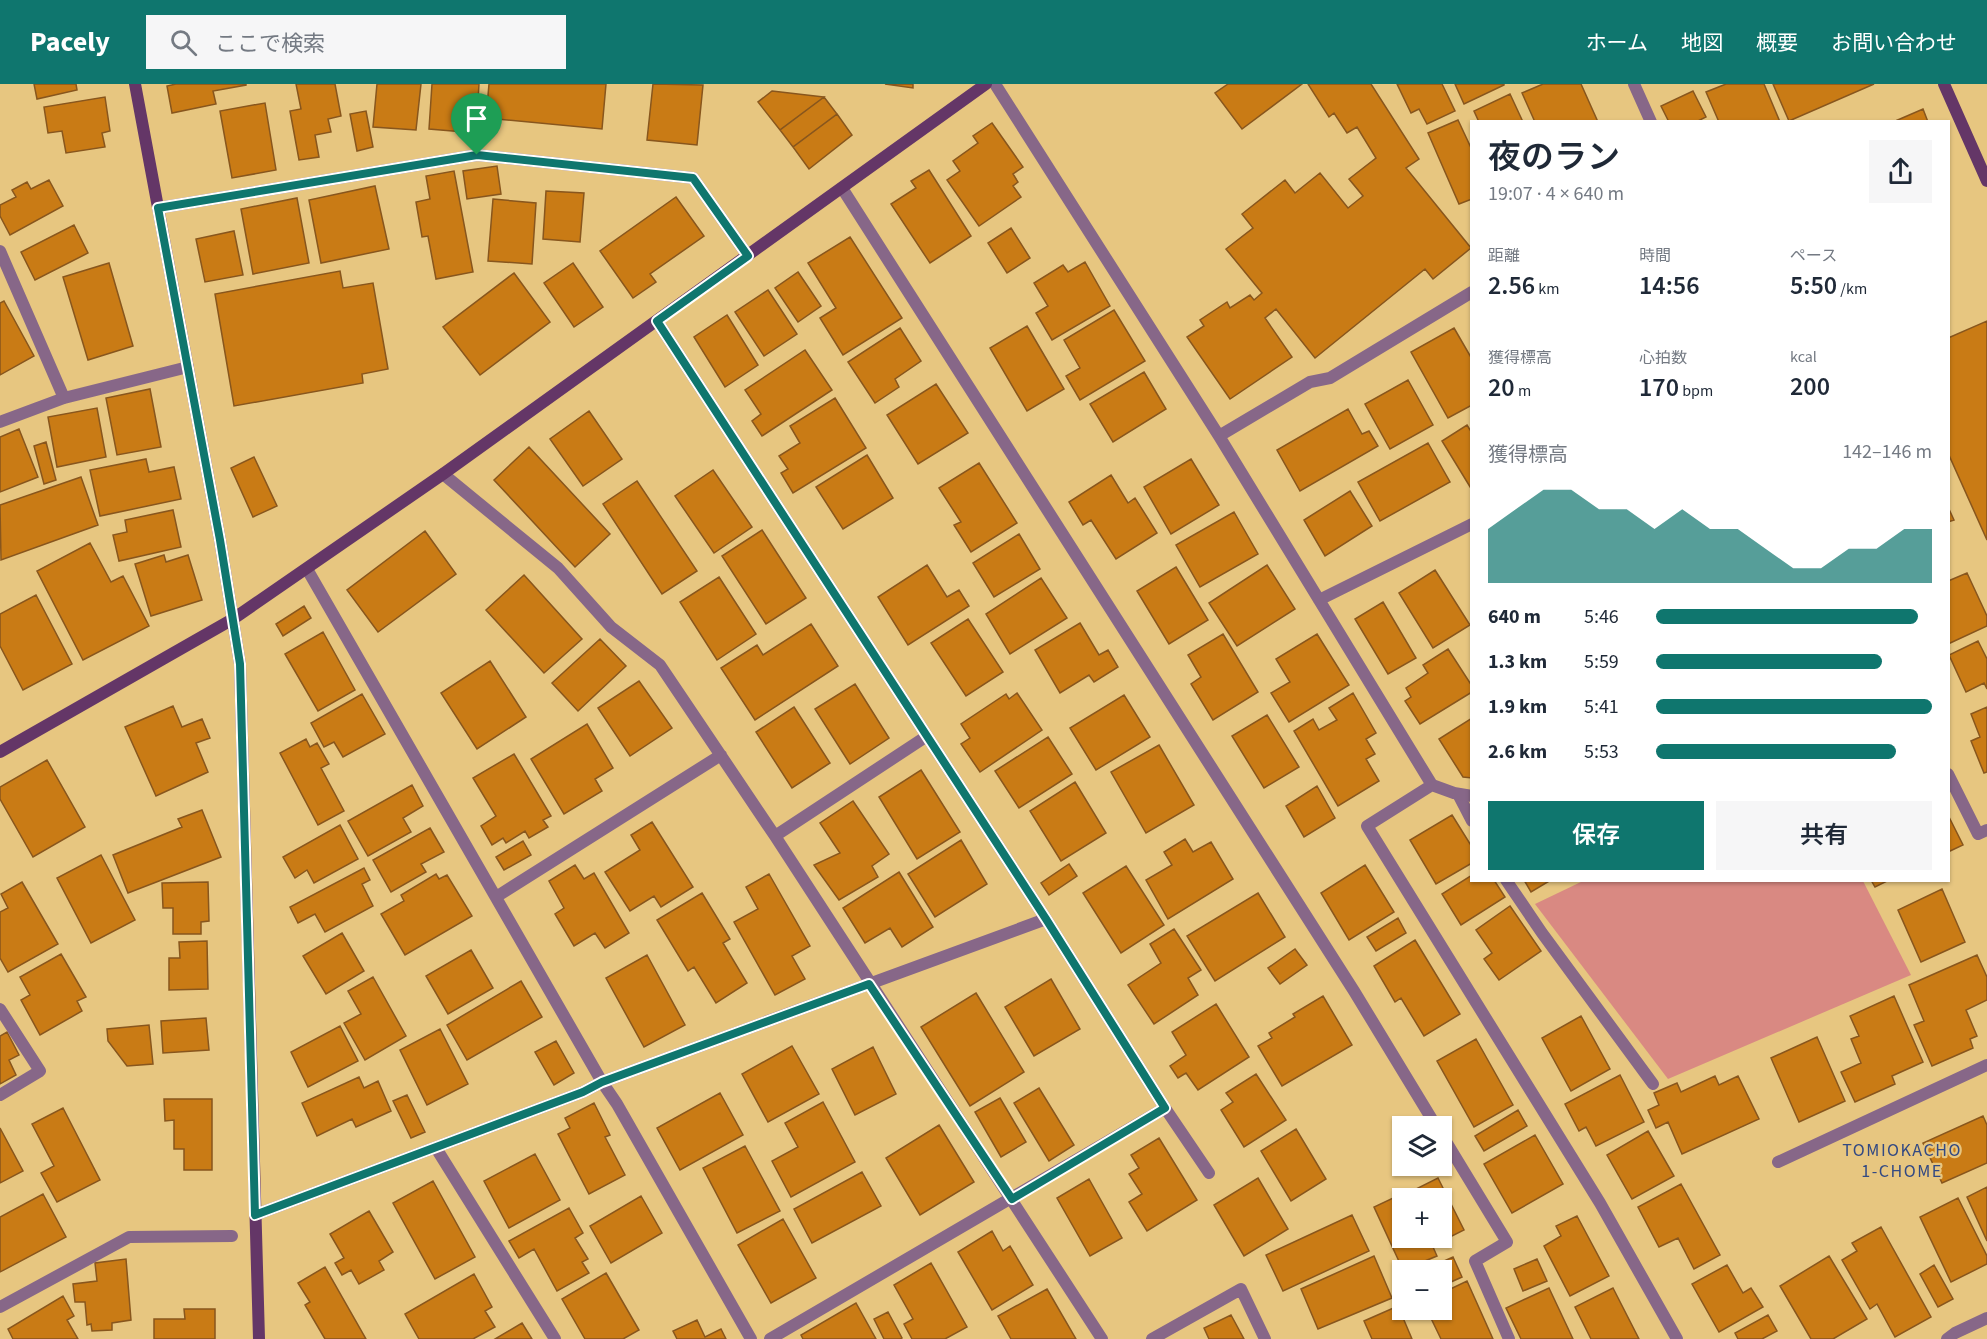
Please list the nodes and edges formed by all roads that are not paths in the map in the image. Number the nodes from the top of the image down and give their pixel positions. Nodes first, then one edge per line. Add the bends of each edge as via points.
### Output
1 (135, 84) edge
2 (987, 84) edge
3 (995, 84) edge
4 (1634, 84) edge
5 (1944, 84) edge
6 (1650, 120) edge
7 (1987, 181) edge
8 (842, 188) junction
9 (158, 208) junction
10 (0, 251) edge
11 (748, 256) junction
12 (1470, 293) edge
13 (657, 321) junction
14 (188, 368) junction
15 (64, 398) junction
16 (0, 422) edge
17 (1218, 436) junction
18 (443, 474) junction
19 (1470, 525) edge
20 (307, 569) junction
21 (1319, 600) junction
22 (233, 619) junction
23 (927, 736) junction
24 (0, 750) edge
25 (721, 755) junction
26 (1950, 778) edge
27 (1432, 785) junction
28 (1458, 794) junction
29 (1470, 796) edge
30 (1470, 817) edge
31 (1987, 830) edge
32 (775, 836) junction
33 (1507, 882) edge
34 (496, 897) junction
35 (1046, 919) junction
36 (869, 984) junction
37 (0, 1009) edge
38 (1987, 1065) edge
39 (602, 1082) junction
40 (1653, 1084) dead end
41 (0, 1095) edge
42 (1165, 1108) junction
43 (1430, 1116) edge
44 (436, 1148) junction
45 (1452, 1151) edge
46 (1778, 1162) dead end
47 (1209, 1173) dead end
48 (1012, 1199) junction
49 (255, 1215) junction
50 (232, 1236) dead end
51 (0, 1306) edge
52 (1987, 1318) edge
53 (259, 1339) edge
54 (555, 1339) edge
55 (751, 1339) edge
56 (770, 1339) edge
57 (1102, 1339) edge
58 (1152, 1339) edge
59 (1265, 1339) edge
60 (1509, 1339) edge
61 (1677, 1339) edge
62 (1947, 1339) edge

1 - 9 street
2 - 8 street
3 - 17 street
4 - 6 street
5 - 7 street
8 - 11 street
8 - 43 street
9 - 11 street via 477,155 693,178
9 - 14 street
10 - 15 street
11 - 13 street
12 - 17 street via 1330,378 1310,381
13 - 18 street
13 - 23 street
14 - 15 street
14 - 22 street
15 - 16 street
17 - 21 street
18 - 20 street
18 - 25 street via 558,568 611,627 660,665
19 - 21 street
20 - 22 street
20 - 34 street
21 - 27 street
22 - 24 street
22 - 49 street via 240,664
23 - 32 street
23 - 35 street
25 - 32 street
25 - 34 street
26 - 31 street via 1978,834
27 - 28 street
27 - 61 street via 1367,826 1600,1203
28 - 29 street
28 - 30 street
32 - 36 street
33 - 40 street
34 - 39 street
35 - 36 street
35 - 42 street
36 - 39 street
36 - 48 street
37 - 41 street via 40,1071
38 - 46 street
39 - 44 street
39 - 55 street
42 - 47 street
42 - 48 street
44 - 49 street
44 - 54 street
45 - 60 street via 1507,1242 1475,1261
48 - 56 street
48 - 57 street
49 - 53 street
50 - 51 street via 129,1237
52 - 62 street
58 - 59 street via 1241,1289

